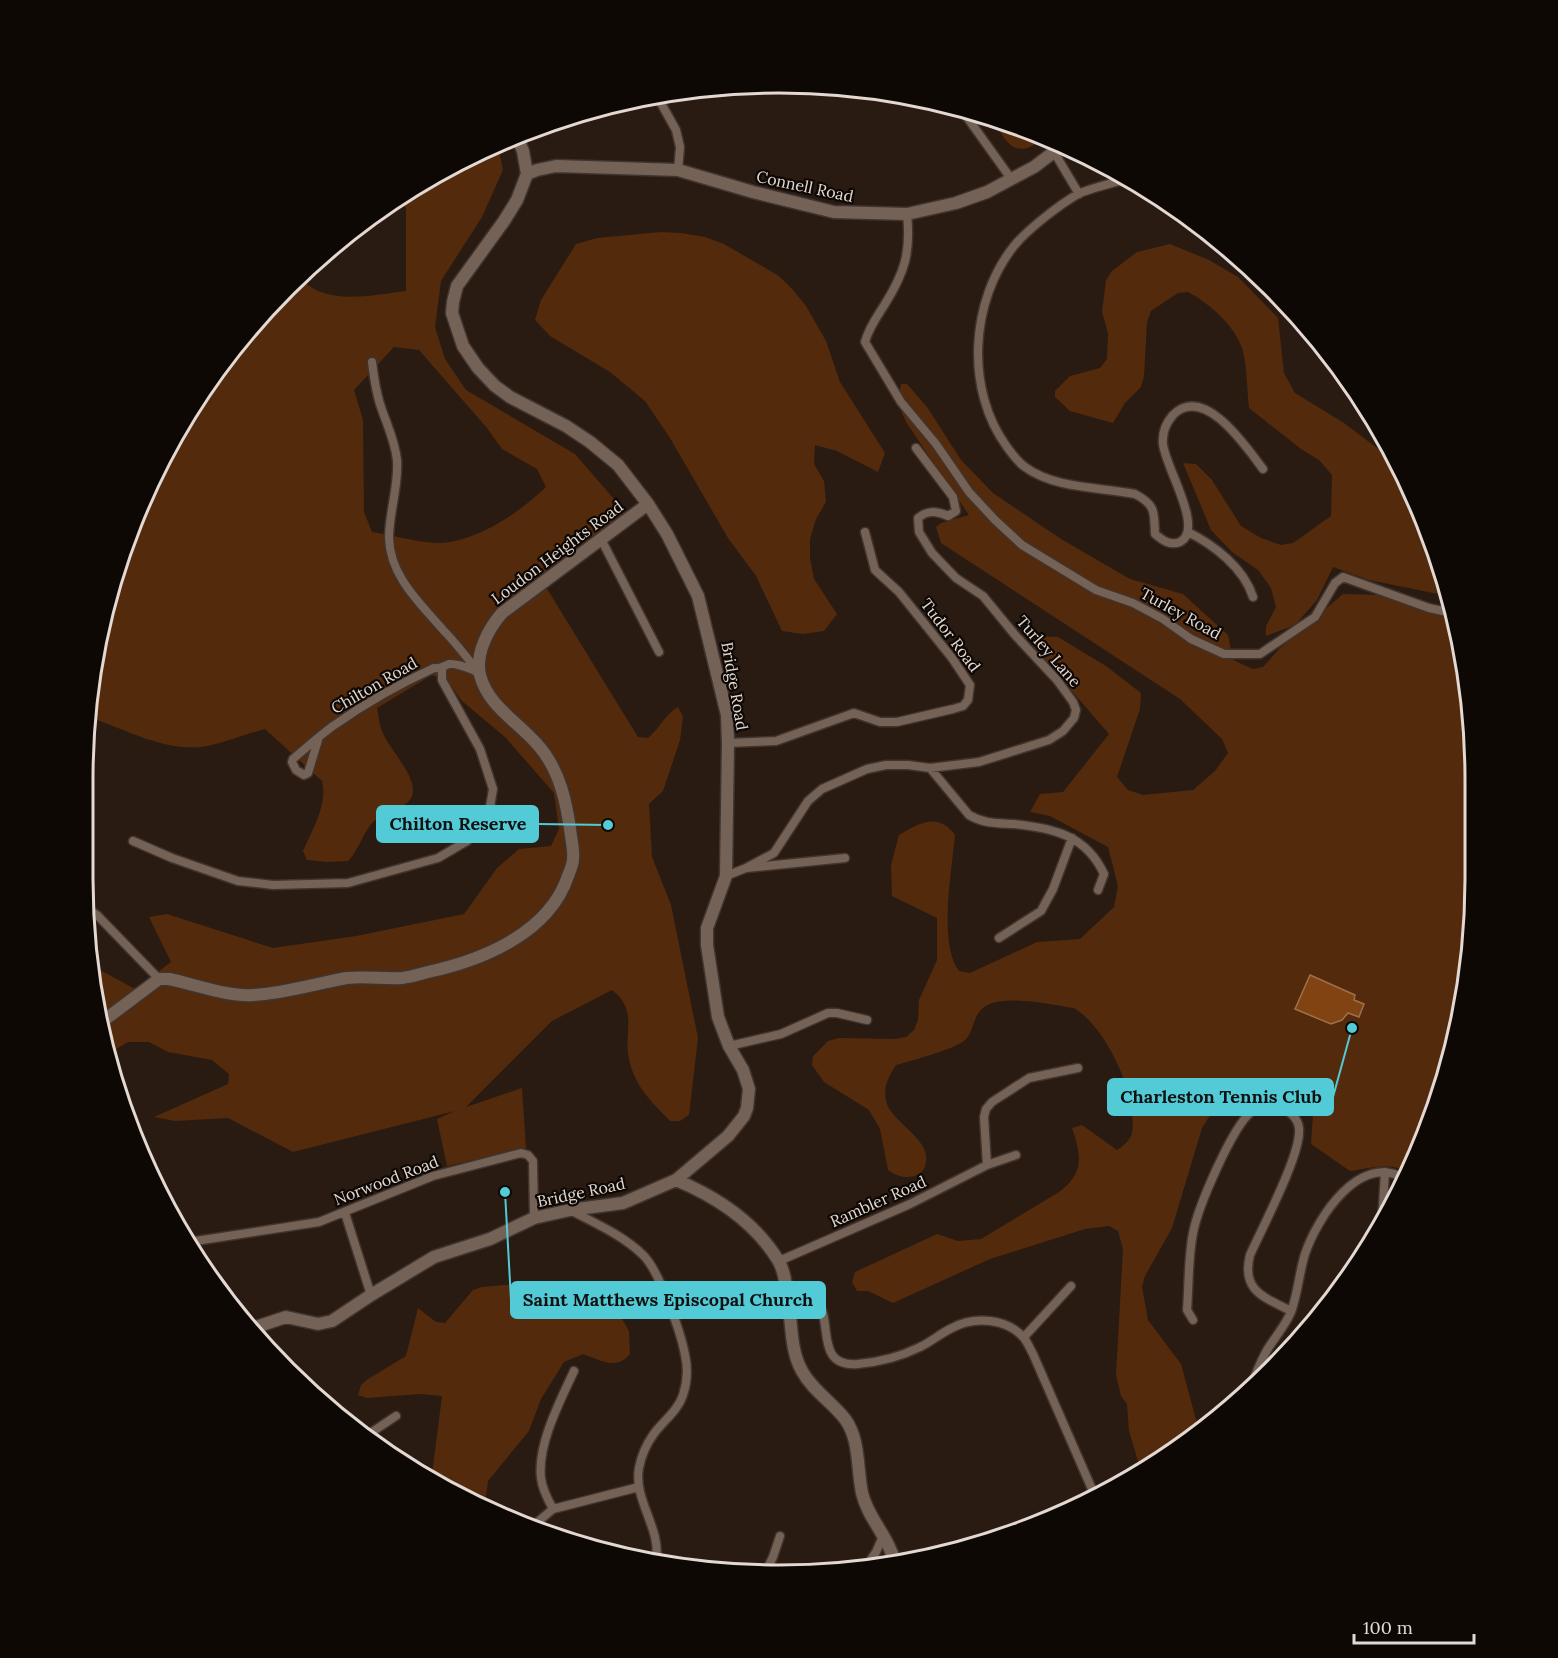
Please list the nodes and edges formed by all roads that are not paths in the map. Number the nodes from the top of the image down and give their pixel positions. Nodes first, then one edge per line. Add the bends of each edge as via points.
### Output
1 (661, 103) edge
2 (969, 120) edge
3 (520, 144) edge
4 (1056, 152) edge
5 (1061, 154) edge
6 (678, 170) junction
7 (527, 174) junction
8 (1012, 180) junction
9 (1116, 182) edge
10 (1079, 194) junction
11 (907, 214) junction
12 (372, 362) dead end
13 (916, 447) dead end
14 (1263, 469) dead end
15 (648, 504) junction
16 (865, 532) dead end
17 (1188, 532) junction
18 (601, 539) junction
19 (1253, 597) dead end
20 (1444, 611) edge
21 (659, 652) dead end
22 (442, 669) junction
23 (480, 674) junction
24 (319, 737) dead end
25 (728, 742) junction
26 (930, 768) junction
27 (1072, 838) junction
28 (133, 841) dead end
29 (845, 858) dead end
30 (746, 868) junction
31 (726, 876) junction
32 (1098, 890) dead end
33 (94, 913) edge
34 (999, 938) dead end
35 (159, 979) junction
36 (107, 1018) edge
37 (867, 1020) dead end
38 (729, 1046) junction
39 (1078, 1068) dead end
40 (1016, 1155) dead end
41 (987, 1165) junction
42 (1385, 1172) junction
43 (1398, 1174) edge
44 (676, 1180) junction
45 (1383, 1203) edge
46 (570, 1210) junction
47 (345, 1213) junction
48 (534, 1218) junction
49 (197, 1241) edge
50 (779, 1261) junction
51 (1071, 1286) dead end
52 (371, 1295) junction
53 (789, 1300) junction
54 (1291, 1311) junction
55 (1193, 1320) dead end
56 (259, 1326) edge
57 (1024, 1337) junction
58 (574, 1371) dead end
59 (1256, 1371) edge
60 (396, 1416) dead end
61 (373, 1431) edge
62 (639, 1487) junction
63 (1092, 1489) edge
64 (553, 1509) junction
65 (538, 1521) edge
66 (884, 1534) junction
67 (780, 1536) dead end
68 (657, 1554) edge
69 (893, 1555) edge
70 (872, 1559) edge
71 (769, 1565) edge

1 - 6 street via 676,130 680,147
2 - 8 street
3 - 7 main road
4 - 8 main road, Connell Road
5 - 10 street
6 - 7 main road, Connell Road via 556,166
6 - 11 main road, Connell Road via 834,212
7 - 15 main road, Loudon Heights Road via 513,207 457,286 452,314 463,346 478,368 510,397 566,426 604,453
8 - 11 main road, Connell Road via 956,203
9 - 10 street
10 - 17 street via 1014,246 990,291 978,343 978,366 988,413 999,436 1024,466 1045,478 1135,494 1149,501 1155,516 1155,534 1169,543 1182,540
11 - 20 street, Turley Road via 909,248 905,266 865,342 901,402 969,492 1022,545 1096,590 1133,603 1191,639 1224,654 1260,654 1315,617 1335,583 1343,577
12 - 23 street via 374,382 397,458 391,556 415,598
13 - 26 street, Turley Lane via 953,497 956,511 948,516 925,512 918,518 923,539 956,578 983,596 1065,690 1076,710 1064,731 1049,740 979,762
14 - 17 street via 1218,416 1193,407 1180,409 1167,422 1162,435 1167,464 1188,518
15 - 18 main road, Loudon Heights Road
15 - 25 main road, Bridge Road via 698,596 727,715
16 - 25 street, Tudor Road via 875,570 899,592 952,658 970,685 968,700 963,706 897,722 880,722 854,713 776,741
17 - 19 street via 1233,565 1248,583
18 - 21 street
18 - 23 main road, Loudon Heights Road via 495,621 482,649
22 - 23 street, Chilton Road via 449,664 466,666
22 - 24 street, Chilton Road via 434,668 368,703
22 - 28 street via 442,680 480,749 493,789 481,826 467,841 438,858 348,882 273,885 228,878
23 - 35 main road via 499,709 548,758 565,801 573,859 563,890 545,915 515,939 482,955 403,978 351,978 253,995
25 - 31 main road, Bridge Road
26 - 27 street via 977,820 1034,827
26 - 30 street, Turley Lane via 886,765 822,789 808,801 774,854
27 - 32 street via 1080,842 1104,873
27 - 34 street via 1041,911
29 - 30 street
30 - 31 street
31 - 38 main road, Bridge Road via 707,928 706,945 718,1017
33 - 35 street
35 - 36 main road
37 - 38 street via 828,1013 781,1034
38 - 44 main road, Bridge Road via 749,1089 744,1116 728,1136
39 - 41 street via 1029,1078 992,1102 984,1117
40 - 41 street, Rambler Road
41 - 50 street, Rambler Road via 910,1204
42 - 43 street
42 - 45 street
42 - 54 street via 1357,1180 1316,1228 1305,1254
44 - 46 main road, Bridge Road via 623,1203
44 - 50 main road via 740,1215
46 - 48 main road, Bridge Road
46 - 62 street via 645,1256 676,1322 686,1356 682,1397 644,1451
47 - 48 street, Norwood Road via 433,1176 521,1153 533,1161
47 - 49 street, Norwood Road via 319,1222
47 - 52 street
48 - 52 main road, Bridge Road via 490,1239 434,1257
50 - 53 main road
51 - 57 street
52 - 56 main road, Bridge Road via 332,1322 318,1324 286,1317
53 - 57 street via 812,1298 819,1304 830,1351 840,1362 857,1364 891,1358 972,1320 990,1320
53 - 66 main road via 794,1349 802,1371 845,1419 855,1440 862,1494
54 - 55 street via 1257,1293 1251,1285 1248,1263 1294,1158 1299,1128 1295,1117 1286,1110 1266,1106 1246,1117 1219,1162 1193,1232 1188,1310
54 - 59 street
57 - 63 street
58 - 64 street via 542,1453 541,1479
60 - 61 street
62 - 64 street
62 - 68 street via 653,1526
64 - 65 street
66 - 69 main road
66 - 70 street
67 - 71 street

